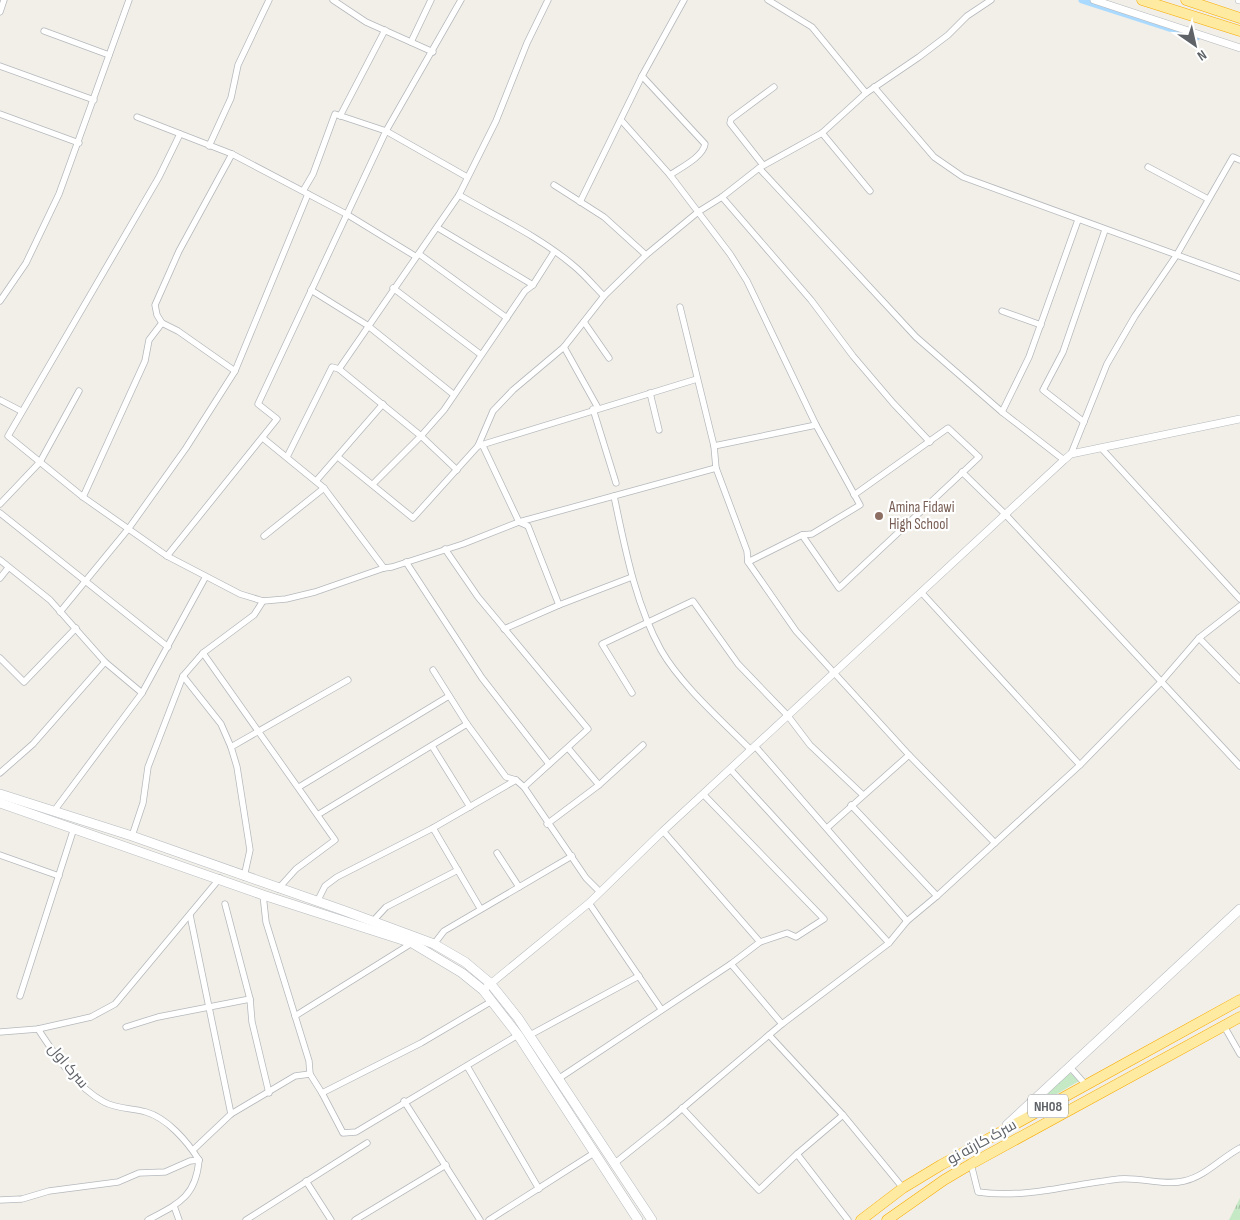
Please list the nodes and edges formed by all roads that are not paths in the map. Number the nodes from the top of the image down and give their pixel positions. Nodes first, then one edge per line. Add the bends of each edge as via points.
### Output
1 (4, 0) edge
2 (129, 0) edge
3 (269, 0) edge
4 (333, 0) edge
5 (431, 0) edge
6 (460, 0) edge
7 (548, 0) edge
8 (684, 0) edge
9 (768, 0) edge
10 (991, 0) edge
11 (1094, 0) edge
12 (1142, 0) edge
13 (1186, 0) edge
14 (0, 12) edge
15 (1240, 18) edge
16 (385, 30) junction
17 (44, 32) dead end
18 (1240, 32) edge
19 (411, 42) junction
20 (1240, 48) edge
21 (433, 52) junction
22 (109, 55) junction
23 (0, 66) edge
24 (642, 76) junction
25 (774, 87) dead end
26 (874, 87) junction
27 (866, 93) junction
28 (94, 100) junction
29 (0, 114) edge
30 (340, 116) junction
31 (137, 117) dead end
32 (621, 120) junction
33 (386, 131) junction
34 (180, 134) junction
35 (822, 134) junction
36 (79, 143) junction
37 (209, 146) junction
38 (232, 154) junction
39 (1240, 160) edge
40 (761, 166) junction
41 (1148, 167) dead end
42 (670, 175) junction
43 (467, 177) junction
44 (554, 185) dead end
45 (870, 191) dead end
46 (306, 192) junction
47 (459, 195) junction
48 (722, 197) junction
49 (1208, 199) junction
50 (580, 202) junction
51 (698, 212) junction
52 (348, 215) junction
53 (1078, 220) junction
54 (438, 228) junction
55 (1105, 230) junction
56 (554, 252) junction
57 (417, 255) junction
58 (646, 255) junction
59 (1176, 256) junction
60 (1240, 278) edge
61 (533, 286) junction
62 (393, 288) junction
63 (311, 290) junction
64 (604, 296) junction
65 (0, 300) edge
66 (680, 307) dead end
67 (1002, 311) dead end
68 (507, 318) junction
69 (584, 322) junction
70 (162, 324) junction
71 (367, 325) junction
72 (1041, 325) junction
73 (564, 346) junction
74 (480, 354) junction
75 (608, 358) dead end
76 (339, 368) junction
77 (235, 371) junction
78 (697, 379) junction
79 (79, 391) dead end
80 (650, 393) junction
81 (453, 394) junction
82 (0, 400) edge
83 (382, 404) junction
84 (595, 409) junction
85 (21, 411) junction
86 (1002, 412) junction
87 (1240, 419) edge
88 (1084, 422) junction
89 (816, 425) junction
90 (659, 430) dead end
91 (421, 436) junction
92 (264, 439) junction
93 (930, 442) junction
94 (480, 446) junction
95 (714, 446) junction
96 (1102, 449) junction
97 (1071, 454) junction
98 (287, 457) junction
99 (338, 457) junction
100 (1064, 460) junction
101 (40, 462) junction
102 (716, 468) junction
103 (457, 470) junction
104 (962, 472) junction
105 (316, 481) junction
106 (616, 483) dead end
107 (373, 484) junction
108 (324, 488) junction
109 (854, 495) junction
110 (84, 496) junction
111 (614, 496) junction
112 (0, 504) edge
113 (0, 513) edge
114 (1005, 514) junction
115 (519, 522) junction
116 (129, 528) junction
117 (802, 535) junction
118 (264, 536) dead end
119 (445, 549) junction
120 (167, 556) junction
121 (0, 560) edge
122 (406, 562) junction
123 (748, 562) junction
124 (8, 568) junction
125 (384, 568) junction
126 (632, 577) junction
127 (0, 578) edge
128 (205, 578) junction
129 (88, 580) junction
130 (921, 592) junction
131 (1240, 599) edge
132 (263, 601) junction
133 (558, 605) junction
134 (1240, 606) edge
135 (60, 612) junction
136 (648, 622) junction
137 (76, 628) junction
138 (504, 629) junction
139 (1199, 638) junction
140 (168, 646) junction
141 (204, 653) junction
142 (0, 658) edge
143 (105, 662) junction
144 (433, 670) dead end
145 (834, 672) junction
146 (183, 676) junction
147 (348, 680) dead end
148 (1240, 680) edge
149 (1161, 682) junction
150 (142, 693) junction
151 (632, 693) dead end
152 (449, 696) junction
153 (788, 716) junction
154 (467, 724) junction
155 (258, 732) junction
156 (644, 745) dead end
157 (432, 746) junction
158 (231, 747) junction
159 (568, 748) junction
160 (753, 748) junction
161 (909, 755) junction
162 (1238, 758) edge
163 (549, 764) junction
164 (1080, 764) junction
165 (1240, 766) edge
166 (730, 769) junction
167 (0, 773) edge
168 (516, 780) junction
169 (599, 784) junction
170 (524, 786) junction
171 (299, 787) junction
172 (0, 794) edge
173 (703, 794) junction
174 (863, 795) junction
175 (0, 803) edge
176 (851, 805) junction
177 (470, 807) junction
178 (54, 811) junction
179 (319, 814) junction
180 (547, 824) junction
181 (74, 828) junction
182 (433, 828) junction
183 (827, 828) junction
184 (663, 831) junction
185 (132, 836) junction
186 (995, 843) junction
187 (497, 853) dead end
188 (0, 855) edge
189 (572, 856) junction
190 (458, 870) junction
191 (59, 876) junction
192 (244, 877) junction
193 (220, 878) junction
194 (519, 887) junction
195 (278, 889) junction
196 (600, 892) junction
197 (263, 895) junction
198 (938, 896) junction
199 (317, 902) junction
200 (589, 903) junction
201 (225, 904) dead end
202 (480, 908) junction
203 (1240, 909) edge
204 (190, 915) junction
205 (907, 921) junction
206 (373, 922) junction
207 (760, 942) junction
208 (889, 943) junction
209 (412, 944) junction
210 (434, 944) junction
211 (731, 964) junction
212 (639, 976) junction
213 (486, 987) junction
214 (20, 996) dead end
215 (250, 999) junction
216 (1240, 1000) edge
217 (492, 1001) junction
218 (209, 1006) junction
219 (662, 1009) junction
220 (295, 1016) junction
221 (1240, 1017) edge
222 (782, 1024) junction
223 (1224, 1026) junction
224 (126, 1027) dead end
225 (38, 1028) junction
226 (0, 1032) edge
227 (518, 1035) junction
228 (530, 1035) junction
229 (769, 1035) junction
230 (1240, 1054) edge
231 (467, 1066) junction
232 (1070, 1067) junction
233 (310, 1074) junction
234 (558, 1079) junction
235 (1085, 1084) junction
236 (269, 1093) junction
237 (322, 1093) junction
238 (404, 1101) junction
239 (682, 1108) junction
240 (1041, 1110) junction
241 (231, 1114) junction
242 (843, 1115) junction
243 (1051, 1121) junction
244 (996, 1134) junction
245 (367, 1143) dead end
246 (1240, 1148) edge
247 (193, 1150) junction
248 (594, 1153) junction
249 (797, 1154) junction
250 (199, 1160) junction
251 (615, 1162) junction
252 (971, 1164) junction
253 (446, 1165) junction
254 (306, 1181) junction
255 (903, 1188) junction
256 (539, 1189) junction
257 (0, 1200) edge
258 (174, 1206) junction
259 (148, 1220) edge
260 (179, 1220) edge
261 (246, 1220) edge
262 (331, 1220) edge
263 (355, 1220) edge
264 (480, 1220) edge
265 (489, 1220) edge
266 (638, 1220) edge
267 (652, 1220) edge
268 (848, 1220) edge
269 (861, 1220) edge
270 (887, 1220) edge

1 - 14 street
2 - 22 street
3 - 37 street via 238,65 231,98
4 - 16 street via 366,22
5 - 19 street
6 - 21 street
7 - 43 street via 496,121
8 - 24 street
9 - 27 street via 812,27
10 - 26 street via 966,16 919,57
11 - 20 street
12 - 18 highway
13 - 15 highway
16 - 19 street
16 - 30 street
17 - 22 street
19 - 21 street
21 - 33 street
22 - 28 street
23 - 28 street
24 - 32 street
24 - 42 street via 705,144 700,154
25 - 40 street via 730,123
26 - 27 street
26 - 53 street via 934,157 963,177
27 - 35 street
28 - 36 street
29 - 36 street
30 - 33 street
30 - 46 street via 335,114
31 - 34 street
32 - 42 street
32 - 50 street
33 - 43 street
33 - 52 street
34 - 37 street
34 - 85 street via 159,177
35 - 40 street
35 - 45 street
36 - 65 street via 26,263
37 - 38 street
38 - 46 street
38 - 70 street via 179,251 155,305
39 - 49 street via 1233,157
40 - 48 street
40 - 86 street via 916,337
41 - 49 street
42 - 51 street
43 - 47 street
44 - 50 street
46 - 52 street
46 - 77 street
47 - 54 street
47 - 56 street
48 - 51 street
48 - 93 street via 892,403
49 - 59 street
50 - 58 street via 604,217
51 - 58 street
51 - 89 street via 747,281
52 - 57 street
52 - 63 street
53 - 55 street
53 - 72 street
54 - 57 street
54 - 61 street
55 - 59 street
55 - 88 street via 1063,352 1043,390
56 - 61 street
56 - 64 street via 574,266
57 - 62 street
57 - 68 street
58 - 64 street
59 - 60 street
59 - 88 street via 1107,364
61 - 68 street via 525,291
62 - 71 street
62 - 74 street
63 - 71 street
63 - 92 street via 258,404 277,419
64 - 69 street
66 - 78 street
67 - 72 street
68 - 74 street
69 - 73 street
69 - 75 street
70 - 77 street via 178,331
70 - 110 street via 149,340 145,361
71 - 76 street
71 - 81 street
72 - 86 street
73 - 84 street
73 - 94 street via 493,411
74 - 81 street via 472,371
76 - 83 street
76 - 98 street via 332,367
77 - 116 street
78 - 80 street
78 - 95 street
79 - 101 street
80 - 84 street
80 - 90 street
81 - 91 street
82 - 85 street
83 - 91 street
83 - 99 street
84 - 94 street
84 - 106 street
85 - 101 street via 8,436
86 - 100 street
87 - 96 street
88 - 97 street
89 - 95 street
89 - 109 street
91 - 103 street
91 - 107 street
92 - 98 street
92 - 120 street
93 - 104 street via 948,428 979,457
93 - 109 street
94 - 103 street
94 - 115 street
95 - 102 street
96 - 97 street
96 - 131 street
97 - 100 street
98 - 105 street
99 - 105 street
99 - 107 street
100 - 114 street
101 - 110 street
101 - 112 street
102 - 111 street
102 - 123 street via 747,550
103 - 107 street via 413,518
104 - 114 street
104 - 117 street via 839,588
105 - 108 street
108 - 118 street
108 - 125 street
109 - 117 street via 860,505 812,534
110 - 116 street
111 - 115 street
111 - 126 street
113 - 129 street
114 - 130 street
114 - 149 street
115 - 119 street
115 - 133 street via 528,526
116 - 120 street
116 - 129 street
117 - 123 street
119 - 122 street
119 - 138 street
120 - 128 street
121 - 124 street
122 - 125 street
122 - 163 street via 482,678
123 - 145 street via 796,631
124 - 127 street
124 - 135 street via 50,600
125 - 132 street via 315,592
126 - 133 street
126 - 136 street
128 - 132 street
128 - 140 street
129 - 135 street
129 - 140 street via 126,615
130 - 145 street
130 - 164 street
132 - 141 street via 254,615
133 - 138 street
134 - 139 street
135 - 137 street
136 - 151 street via 602,644
136 - 153 street via 692,601 738,664
136 - 160 street via 662,651 680,675 710,709
137 - 142 street via 24,682
137 - 143 street
138 - 159 street via 588,730
139 - 148 street
139 - 149 street
140 - 150 street
141 - 146 street
141 - 155 street
143 - 150 street
143 - 167 street via 33,744
144 - 152 street
145 - 153 street
145 - 161 street
146 - 158 street via 220,724
146 - 185 street via 148,767 143,803
147 - 155 street
149 - 162 street
149 - 164 street
150 - 178 street
152 - 154 street
152 - 171 street
153 - 160 street
153 - 174 street via 810,745
154 - 157 street
154 - 168 street via 506,777
155 - 158 street
155 - 171 street
156 - 169 street
157 - 177 street
157 - 179 street
158 - 192 street via 250,850
159 - 163 street
159 - 169 street
160 - 166 street
160 - 183 street
161 - 174 street
161 - 186 street
162 - 165 street
163 - 170 street
164 - 186 street
166 - 173 street
166 - 208 street
168 - 170 street
168 - 177 street
169 - 180 street
170 - 180 street
171 - 179 street
172 - 178 main road
173 - 184 street
173 - 207 street via 824,919 796,937 787,933
174 - 176 street
175 - 181 main road
176 - 183 street
176 - 198 street
177 - 182 street
178 - 185 main road
179 - 195 street via 335,840 296,869
180 - 189 street
181 - 191 street
181 - 193 main road
182 - 190 street
182 - 199 street via 337,877 325,886
183 - 205 street
184 - 196 street
184 - 207 street
185 - 192 main road
186 - 198 street
187 - 194 street
188 - 191 street
189 - 194 street
189 - 196 street
190 - 202 street
190 - 206 street via 386,907
191 - 214 street
192 - 195 main road
193 - 197 main road
193 - 204 street
194 - 202 street
195 - 199 main road
196 - 200 street
197 - 209 main road
197 - 220 street via 266,922
198 - 205 street
199 - 206 main road
200 - 212 street
200 - 213 street
201 - 215 street
202 - 210 street via 444,931
203 - 232 main road
204 - 218 street
204 - 225 street via 115,1004 90,1017
205 - 208 street
206 - 210 main road
207 - 211 street
208 - 222 street
209 - 213 main road
209 - 220 street
210 - 213 main road via 465,962
211 - 219 street
211 - 222 street
212 - 219 street
212 - 228 street
213 - 217 main road
213 - 228 main road
215 - 218 street
215 - 236 street via 252,1022
216 - 235 highway, سرک کارته نو / NH08
217 - 227 main road
217 - 237 street via 422,1043
218 - 224 street
218 - 241 street
219 - 234 street
220 - 233 street via 310,1061
221 - 223 highway, سرک کارته نو / NH08
222 - 229 street
223 - 230 street
223 - 243 highway, سرک کارته نو / NH08
225 - 226 street
225 - 247 street, سرک اول via 86,1090 106,1103 146,1112 164,1120
227 - 231 street
227 - 248 main road
228 - 234 main road
229 - 239 street
229 - 242 street
231 - 238 street
231 - 256 street
232 - 235 street
232 - 244 main road
233 - 236 street via 295,1076
233 - 237 street
234 - 251 main road
235 - 240 highway, سرک کارته نو / NH08
236 - 241 street
237 - 238 street via 343,1133 356,1132
238 - 253 street
239 - 249 street via 759,1190
239 - 251 street
240 - 243 highway
240 - 244 highway, سرک کارته نو / NH08
241 - 247 street
242 - 249 street
242 - 255 street
243 - 252 highway, سرک کارته نو / NH08
244 - 255 highway, سرک کارته نو / NH08
245 - 254 street
246 - 252 street via 1204,1173 1183,1181 1120,1179 994,1195 978,1192
247 - 250 street, سرک اول
248 - 256 street
248 - 266 main road
249 - 268 street
250 - 257 street via 165,1172 139,1173 118,1182
250 - 258 street via 190,1194
251 - 267 main road
252 - 270 highway, سرک کارته نو / NH08
253 - 263 street
253 - 264 street
254 - 261 street
254 - 262 street
255 - 269 highway, سرک کارته نو / NH08
256 - 265 street
258 - 259 street
258 - 260 street

